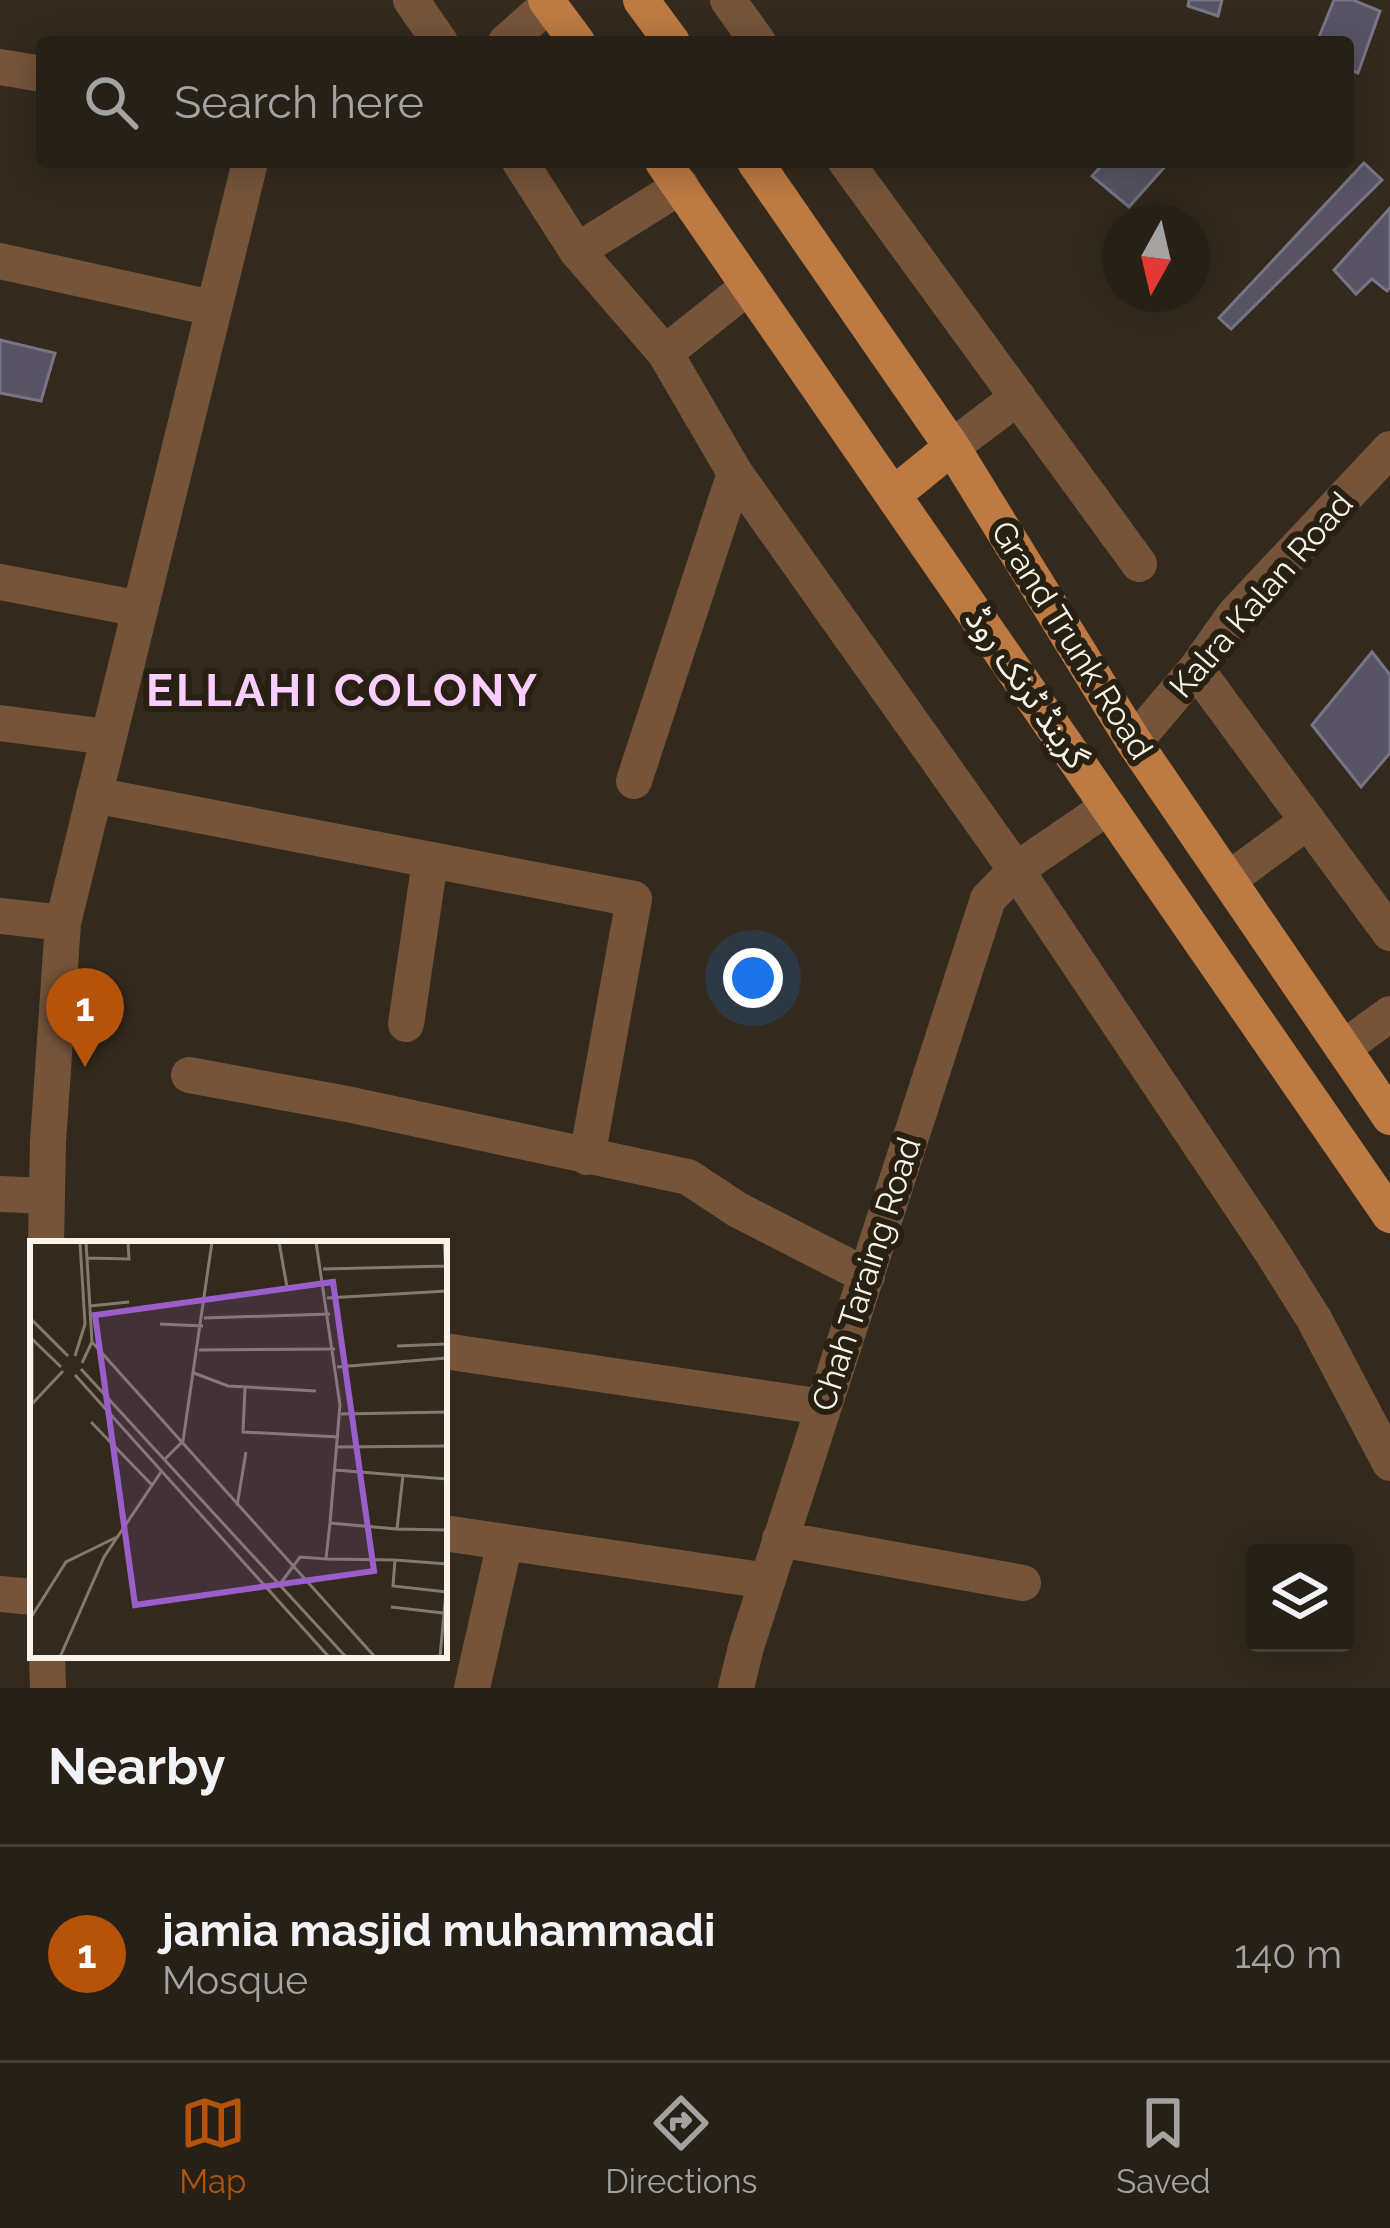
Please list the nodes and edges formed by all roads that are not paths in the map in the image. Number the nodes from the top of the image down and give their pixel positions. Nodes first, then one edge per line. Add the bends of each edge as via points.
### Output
1 (411, 0) edge
2 (641, 0) edge
3 (728, 0) edge
4 (548, 2) edge
5 (436, 36) edge
6 (512, 36) edge
7 (573, 36) edge
8 (668, 36) edge
9 (750, 36) edge
10 (0, 68) edge
11 (36, 73) edge
12 (248, 168) edge
13 (524, 168) edge
14 (759, 168) edge
15 (850, 168) edge
16 (672, 174) edge
17 (578, 251) junction
18 (0, 261) edge
19 (749, 286) junction
20 (212, 308) junction
21 (664, 353) junction
22 (1018, 397) junction
23 (952, 447) junction
24 (1390, 449) edge
25 (735, 473) junction
26 (893, 494) junction
27 (1139, 563) dead end
28 (0, 582) edge
29 (140, 609) junction
30 (1196, 669) junction
31 (0, 723) edge
32 (107, 737) junction
33 (1134, 742) junction
34 (634, 781) dead end
35 (94, 795) junction
36 (1108, 807) junction
37 (1308, 821) junction
38 (430, 861) junction
39 (1016, 870) junction
40 (1228, 880) junction
41 (0, 916) edge
42 (63, 923) junction
43 (1390, 933) edge
44 (1390, 1014) edge
45 (406, 1024) dead end
46 (1343, 1048) junction
47 (189, 1075) dead end
48 (1390, 1117) edge
49 (587, 1156) junction
50 (0, 1194) edge
51 (46, 1196) junction
52 (1390, 1215) edge
53 (46, 1241) edge
54 (867, 1276) junction
55 (447, 1351) edge
56 (823, 1407) junction
57 (1390, 1462) edge
58 (447, 1533) edge
59 (780, 1540) junction
60 (505, 1542) junction
61 (767, 1581) junction
62 (1023, 1583) dead end
63 (0, 1594) edge
64 (30, 1597) edge
65 (47, 1658) edge
66 (48, 1688) edge
67 (472, 1688) edge
68 (736, 1688) edge

1 - 5 street
2 - 8 main road
3 - 9 street
4 - 6 street
4 - 7 main road
10 - 11 street
12 - 20 street
13 - 17 street
14 - 23 main road, Grand Trunk Road
15 - 22 street
16 - 17 street
16 - 19 main road, گرینڈ ٹرنک روڈ
17 - 21 street
18 - 20 street
19 - 21 street
19 - 26 main road, گرینڈ ٹرنک روڈ
20 - 29 street
21 - 25 street
22 - 23 street
22 - 27 street
23 - 26 main road
23 - 33 main road, Grand Trunk Road
24 - 30 street, Kalra Kalan Road via 1234,615
25 - 34 street
25 - 39 street
26 - 36 main road, گرینڈ ٹرنک روڈ
28 - 29 street
29 - 32 street
30 - 33 street, Kalra Kalan Road
30 - 37 street
31 - 32 street
32 - 35 street
33 - 40 main road, Grand Trunk Road
35 - 38 street
35 - 42 street
36 - 39 street
36 - 52 main road, گرینڈ ٹرنک روڈ
37 - 40 street
37 - 43 street
38 - 45 street
38 - 49 street via 634,899
39 - 54 street, Chah Taraing Road via 988,899
39 - 57 street via 1292,1284
40 - 46 main road, Grand Trunk Road
41 - 42 street
42 - 51 street
44 - 46 street
46 - 48 main road, Grand Trunk Road
47 - 49 street
49 - 54 street via 688,1177
50 - 51 street
51 - 53 street
54 - 56 street, Chah Taraing Road
55 - 56 street
56 - 59 street, Chah Taraing Road
58 - 60 street
59 - 61 street, Chah Taraing Road
59 - 62 street
60 - 61 street
60 - 67 street
61 - 68 street, Chah Taraing Road
63 - 64 street
65 - 66 street

